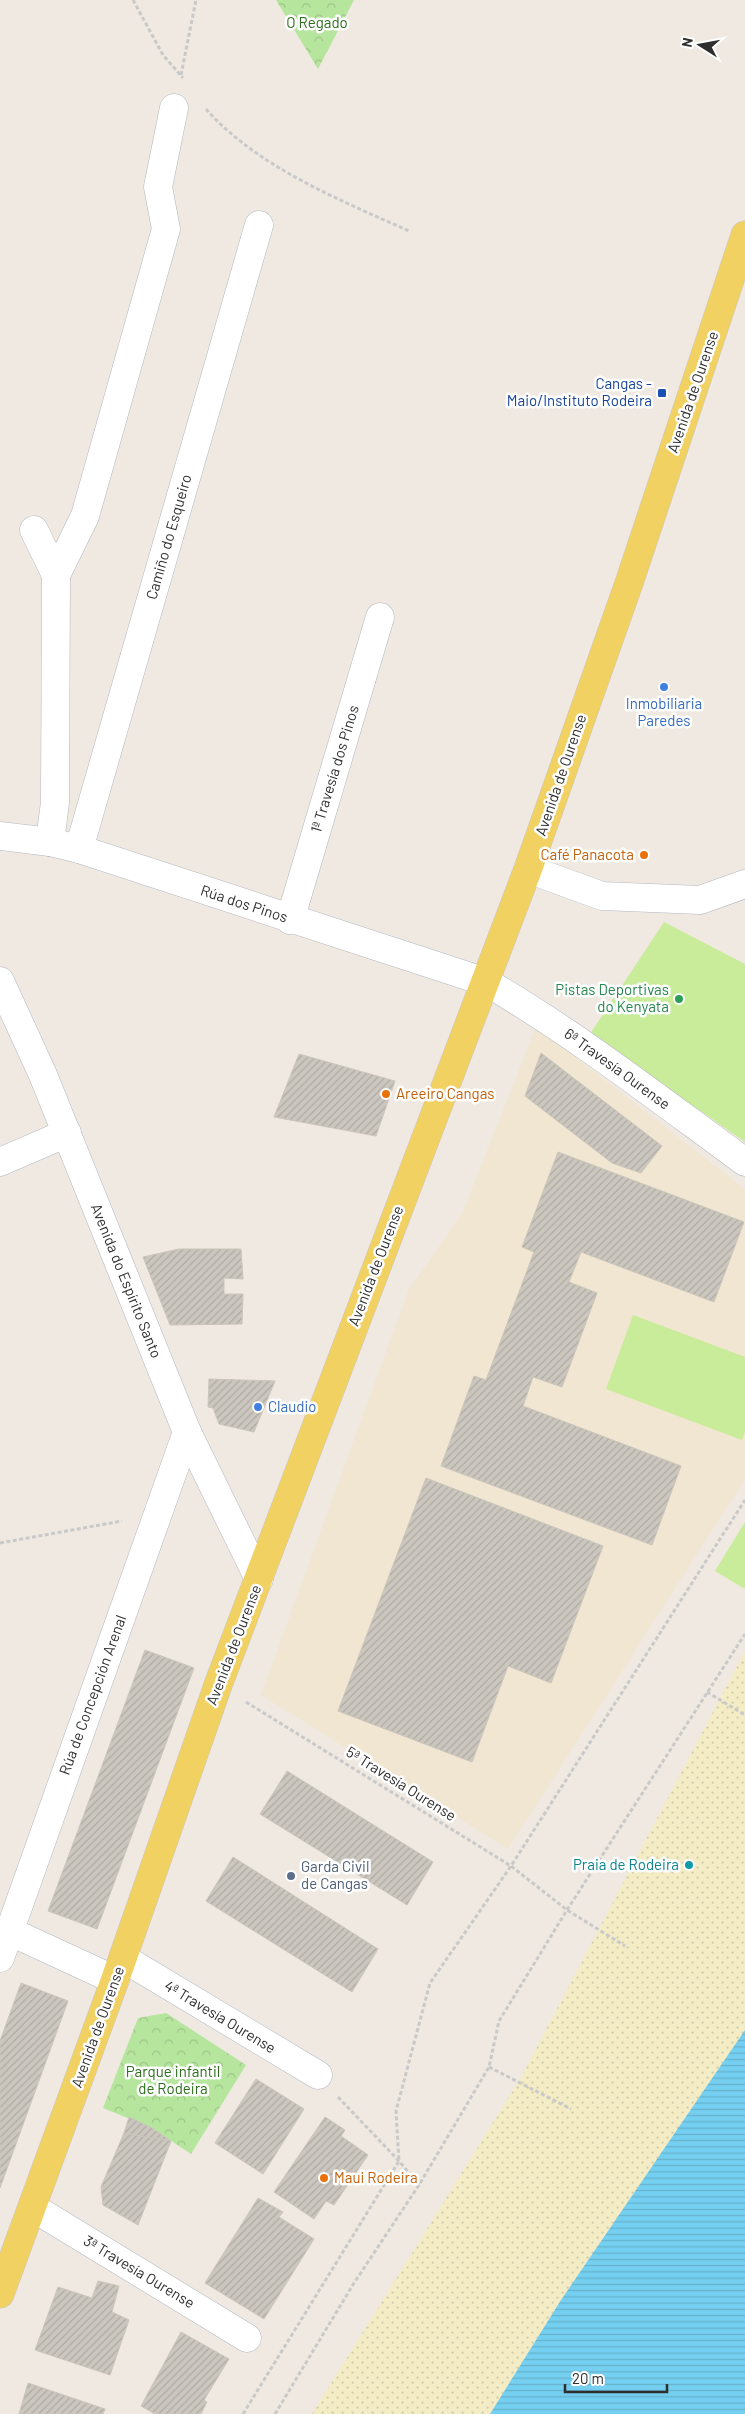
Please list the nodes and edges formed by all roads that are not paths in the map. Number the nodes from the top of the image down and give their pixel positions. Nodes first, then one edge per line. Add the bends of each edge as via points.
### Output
1 (174, 108) road end
2 (259, 225) dead end
3 (745, 235) edge
4 (34, 530) dead end
5 (56, 575) junction
6 (380, 617) dead end
7 (0, 836) edge
8 (50, 842) junction
9 (78, 849) junction
10 (528, 869) junction
11 (745, 884) edge
12 (290, 920) junction
13 (0, 981) edge
14 (486, 982) junction
15 (67, 1133) junction
16 (0, 1162) edge
17 (745, 1162) edge
18 (187, 1432) junction
19 (259, 1579) junction
20 (10, 1931) junction
21 (0, 1958) edge
22 (119, 1969) junction
23 (318, 2076) road end
24 (32, 2207) junction
25 (0, 2294) edge
26 (247, 2338) dead end

1 - 5 street via 158,187 166,229 84,516
2 - 9 street, Camiño do Esqueiro
3 - 10 main road, Avenida de Ourense via 632,574
4 - 5 street
5 - 8 street via 55,802
6 - 12 street, 1ª Travesía dos Pinos
7 - 8 street, Rúa dos Pinos
8 - 9 street, Rúa dos Pinos
9 - 12 street, Rúa dos Pinos
10 - 11 street via 602,896 700,900
10 - 14 main road, Avenida de Ourense
12 - 14 street, Rúa dos Pinos
13 - 15 street, Avenida do Espírito Santo
14 - 17 street, 6ª Travesía Ourense via 600,1055
14 - 19 main road, Avenida de Ourense via 319,1414
15 - 16 street
15 - 18 street, Avenida do Espírito Santo
18 - 19 street, Avenida do Espírito Santo
18 - 20 street, Rúa de Concepción Arenal
19 - 22 main road, Avenida de Ourense via 218,1685
20 - 21 street, Rúa de Concepción Arenal
20 - 22 street, 4ª Travesía Ourense
22 - 23 street, 4ª Travesía Ourense
22 - 24 main road, Avenida de Ourense
24 - 25 main road, Avenida de Ourense
24 - 26 street, 3ª Travesía Ourense

